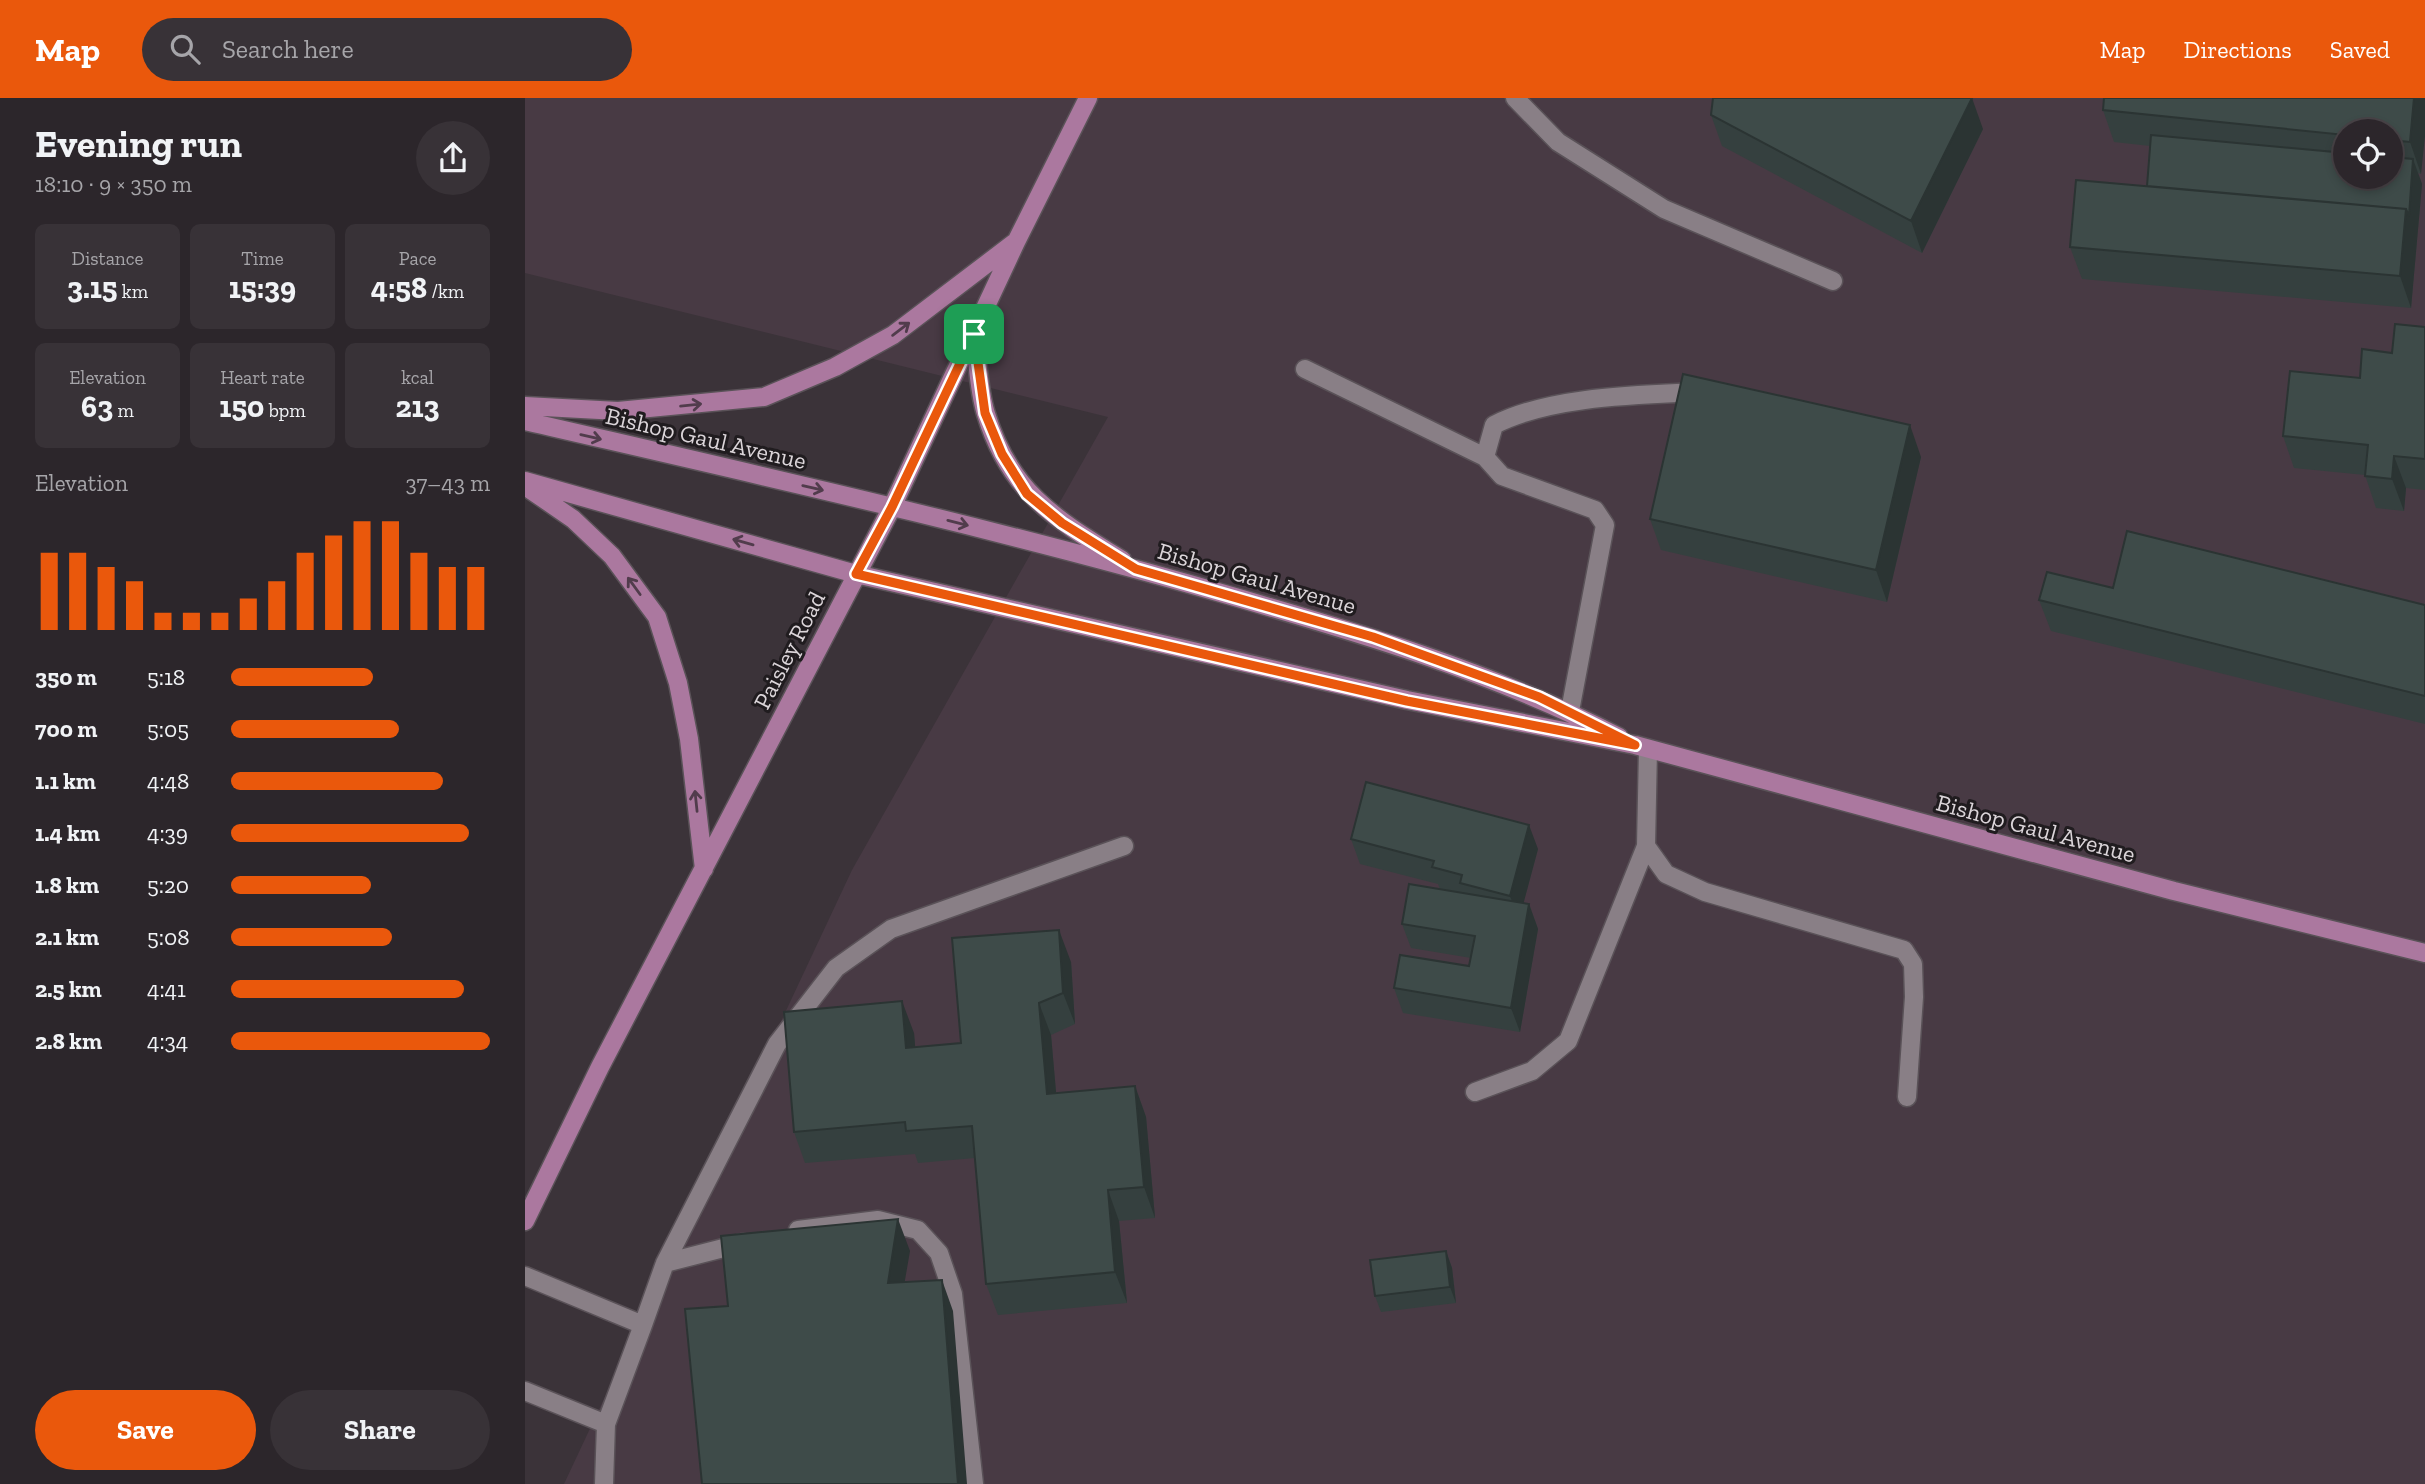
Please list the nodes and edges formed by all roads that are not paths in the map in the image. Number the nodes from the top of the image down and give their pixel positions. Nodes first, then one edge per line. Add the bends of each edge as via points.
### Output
1 (1089, 98) edge
2 (1515, 98) edge
3 (1016, 242) junction
4 (1833, 281) dead end
5 (974, 334) junction
6 (1305, 369) dead end
7 (1712, 391) edge
8 (525, 406) edge
9 (525, 421) edge
10 (1485, 457) junction
11 (525, 484) edge
12 (892, 507) junction
13 (1136, 569) junction
14 (856, 574) junction
15 (1570, 711) junction
16 (1641, 747) junction
17 (1124, 846) dead end
18 (1646, 846) junction
19 (704, 869) junction
20 (2425, 953) edge
21 (1475, 1092) dead end
22 (1907, 1097) dead end
23 (525, 1221) edge
24 (786, 1233) edge
25 (759, 1239) edge
26 (665, 1263) junction
27 (525, 1276) edge
28 (643, 1325) junction
29 (525, 1391) edge
30 (607, 1424) junction
31 (604, 1484) edge
32 (974, 1484) edge

1 - 3 main road, Paisley Road
2 - 4 lane via 1558,142 1664,209
3 - 5 main road, Paisley Road
8 -> 3 main road via 618,411 764,397 835,368 893,335
5 - 12 main road, Paisley Road
5 - 13 main road via 985,413 1002,454 1027,494 1062,523
6 - 10 lane
7 - 10 lane via 1616,396 1515,414 1494,425
9 -> 12 main road, Bishop Gaul Avenue
10 - 15 lane via 1502,476 1595,510 1605,525
14 -> 11 main road, Bishop Gaul Avenue
19 -> 11 main road via 689,739 678,683 657,617 612,556 573,519
12 -> 13 main road, Bishop Gaul Avenue
12 - 14 main road, Paisley Road
13 - 15 main road, Bishop Gaul Avenue via 1373,637
14 - 16 main road, Bishop Gaul Avenue via 1407,701
14 - 19 main road, Paisley Road
15 - 16 main road, Bishop Gaul Avenue
16 - 18 lane
16 - 20 main road, Bishop Gaul Avenue
17 - 26 lane via 891,929 836,968 777,1044
18 - 21 lane via 1568,1041 1532,1070
18 - 22 lane via 1666,874 1705,892 1904,950 1913,964 1914,997
19 - 23 main road, Paisley Road
24 - 32 lane via 878,1220 918,1230 939,1253 953,1294
25 - 26 lane
26 - 28 lane
27 - 28 lane
28 - 30 lane
29 - 30 lane
30 - 31 lane

